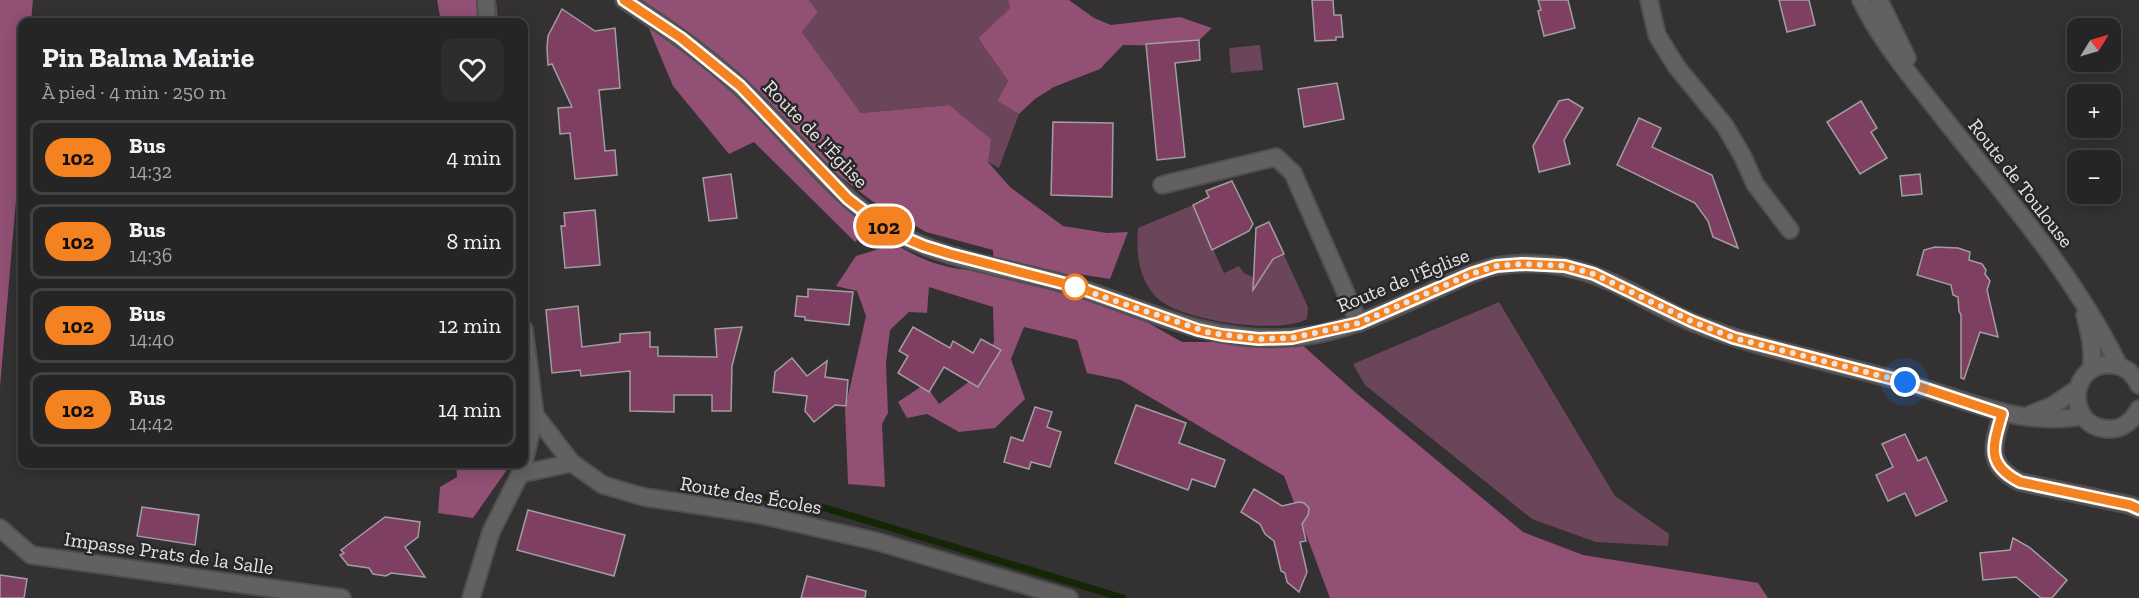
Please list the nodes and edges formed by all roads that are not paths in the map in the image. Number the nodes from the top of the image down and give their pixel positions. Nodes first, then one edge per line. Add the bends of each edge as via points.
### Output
1 (486, 0) edge
2 (624, 0) edge
3 (1649, 0) edge
4 (1861, 0) edge
5 (1879, 0) edge
6 (488, 18) edge
7 (1934, 106) junction
8 (1162, 185) dead end
9 (1790, 230) dead end
10 (2074, 287) junction
11 (1359, 323) junction
12 (528, 360) edge
13 (2119, 366) junction
14 (2091, 370) junction
15 (2139, 386) edge
16 (2077, 389) junction
17 (2139, 409) edge
18 (2002, 414) junction
19 (535, 415) junction
20 (2024, 416) junction
21 (2083, 416) junction
22 (2131, 428) edge
23 (528, 443) edge
24 (572, 463) junction
25 (528, 467) edge
26 (522, 468) edge
27 (2139, 509) edge
28 (0, 528) edge
29 (342, 598) edge
30 (471, 598) edge
31 (1069, 598) edge

1 - 6 street
2 - 11 street, Route de l'Église via 681,38 740,86 848,199 907,239 1074,286 1222,335 1292,338
3 - 9 street via 1657,34 1676,66 1725,126 1755,184
4 - 7 street, Route de Toulouse via 1885,41
5 - 7 street, Route de Toulouse
7 - 10 street, Route de Toulouse
8 - 11 street via 1276,157 1293,173
10 - 13 street, Route de Toulouse
10 - 14 street, Route de Toulouse via 2092,342
11 - 18 street, Route de l'Église via 1496,266 1565,266 1594,274 1734,338 1905,382
12 - 19 street
13 - 14 street via 2104,364
13 - 15 street via 2129,371
14 - 16 street, Route de l'Église
16 - 20 street, Route de l'Église via 2052,406
16 - 21 street via 2077,404
17 - 22 street
18 - 20 street, Route de l'Église
18 - 27 street via 1993,446 2005,474 2020,482
19 - 23 street
19 - 24 street, Route des Écoles
20 - 21 street, Route de l'Église
21 - 22 street via 2101,428
24 - 25 street
24 - 31 street, Route des Écoles via 603,485 644,497 756,514 875,541
26 - 30 street via 491,532
28 - 29 street, Impasse Prats de la Salle via 31,555

